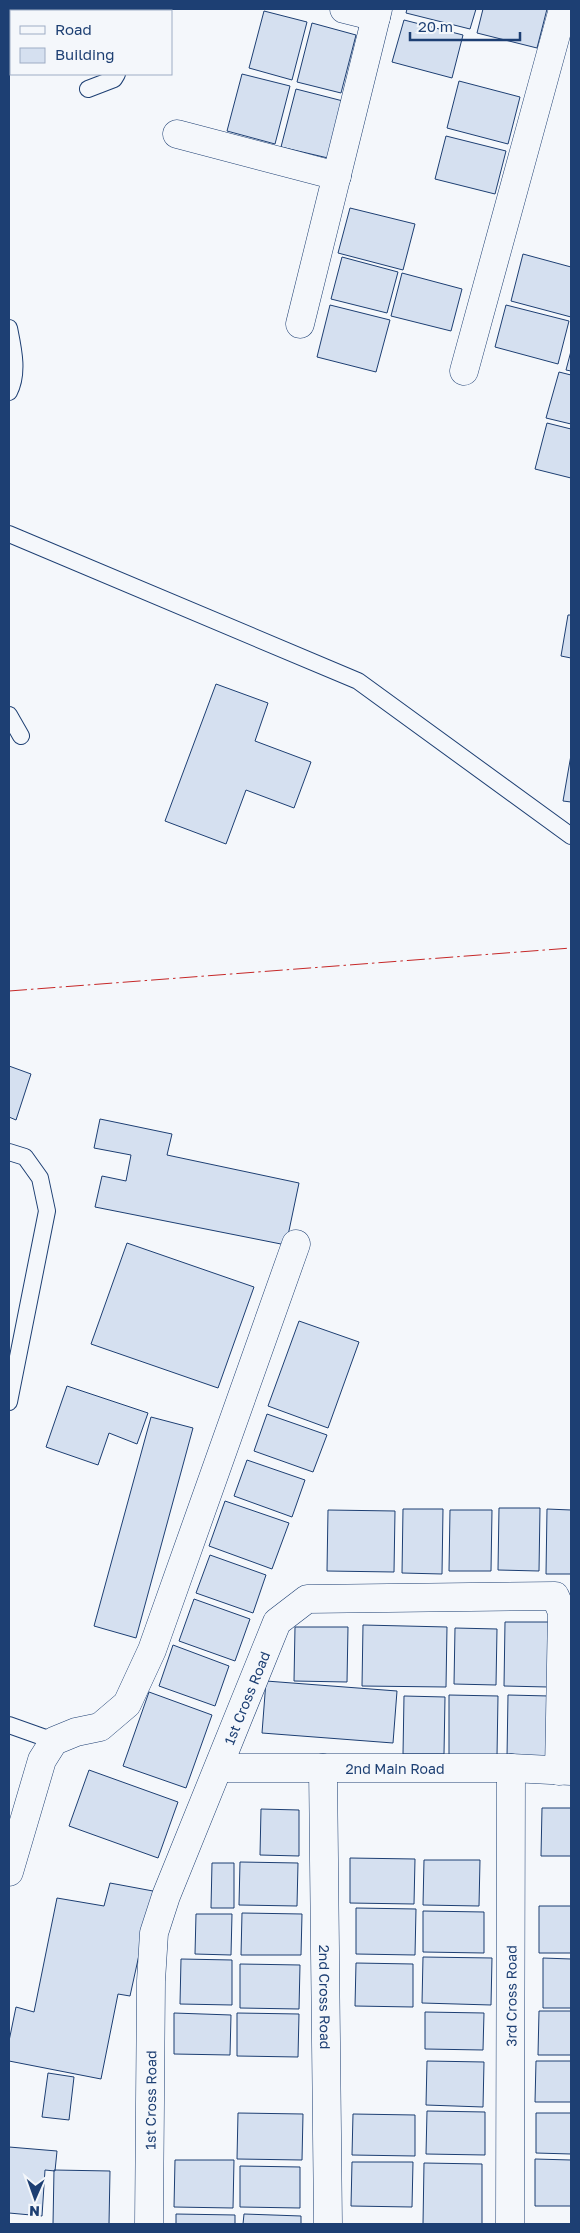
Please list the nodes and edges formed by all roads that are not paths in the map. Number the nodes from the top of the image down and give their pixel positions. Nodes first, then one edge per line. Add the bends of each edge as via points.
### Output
1 (344, 9) edge
2 (563, 9) edge
3 (377, 13) edge
4 (116, 75) edge
5 (88, 90) dead end
6 (177, 134) dead end
7 (337, 176) junction
8 (300, 324) dead end
9 (9, 328) edge
10 (464, 371) dead end
11 (9, 392) edge
12 (9, 534) edge
13 (9, 715) edge
14 (21, 736) dead end
15 (571, 836) edge
16 (9, 1152) edge
17 (296, 1244) dead end
18 (9, 1402) edge
19 (9, 1725) edge
20 (54, 1741) junction
21 (219, 1768) junction
22 (323, 1768) junction
23 (510, 1768) junction
24 (565, 1771) edge
25 (9, 1872) edge
26 (149, 2224) edge
27 (328, 2224) edge
28 (510, 2224) edge

1 - 3 street
2 - 10 street
3 - 7 street
4 - 5 lane
6 - 7 street
7 - 8 street
9 - 11 lane via 14,382
12 - 15 lane via 358,681
13 - 14 lane
16 - 18 lane via 25,1156 40,1178 47,1211
17 - 20 street via 152,1650 127,1704 100,1727
19 - 20 lane
20 - 25 street via 42,1760
21 - 22 street, 2nd Main Road
21 - 24 street, 1st Cross Road via 277,1622 307,1599 554,1596 562,1612
21 - 26 street, 1st Cross Road via 154,1933
22 - 23 street, 2nd Main Road
22 - 27 street, 2nd Cross Road
23 - 24 street, 2nd Main Road
23 - 28 street, 3rd Cross Road

